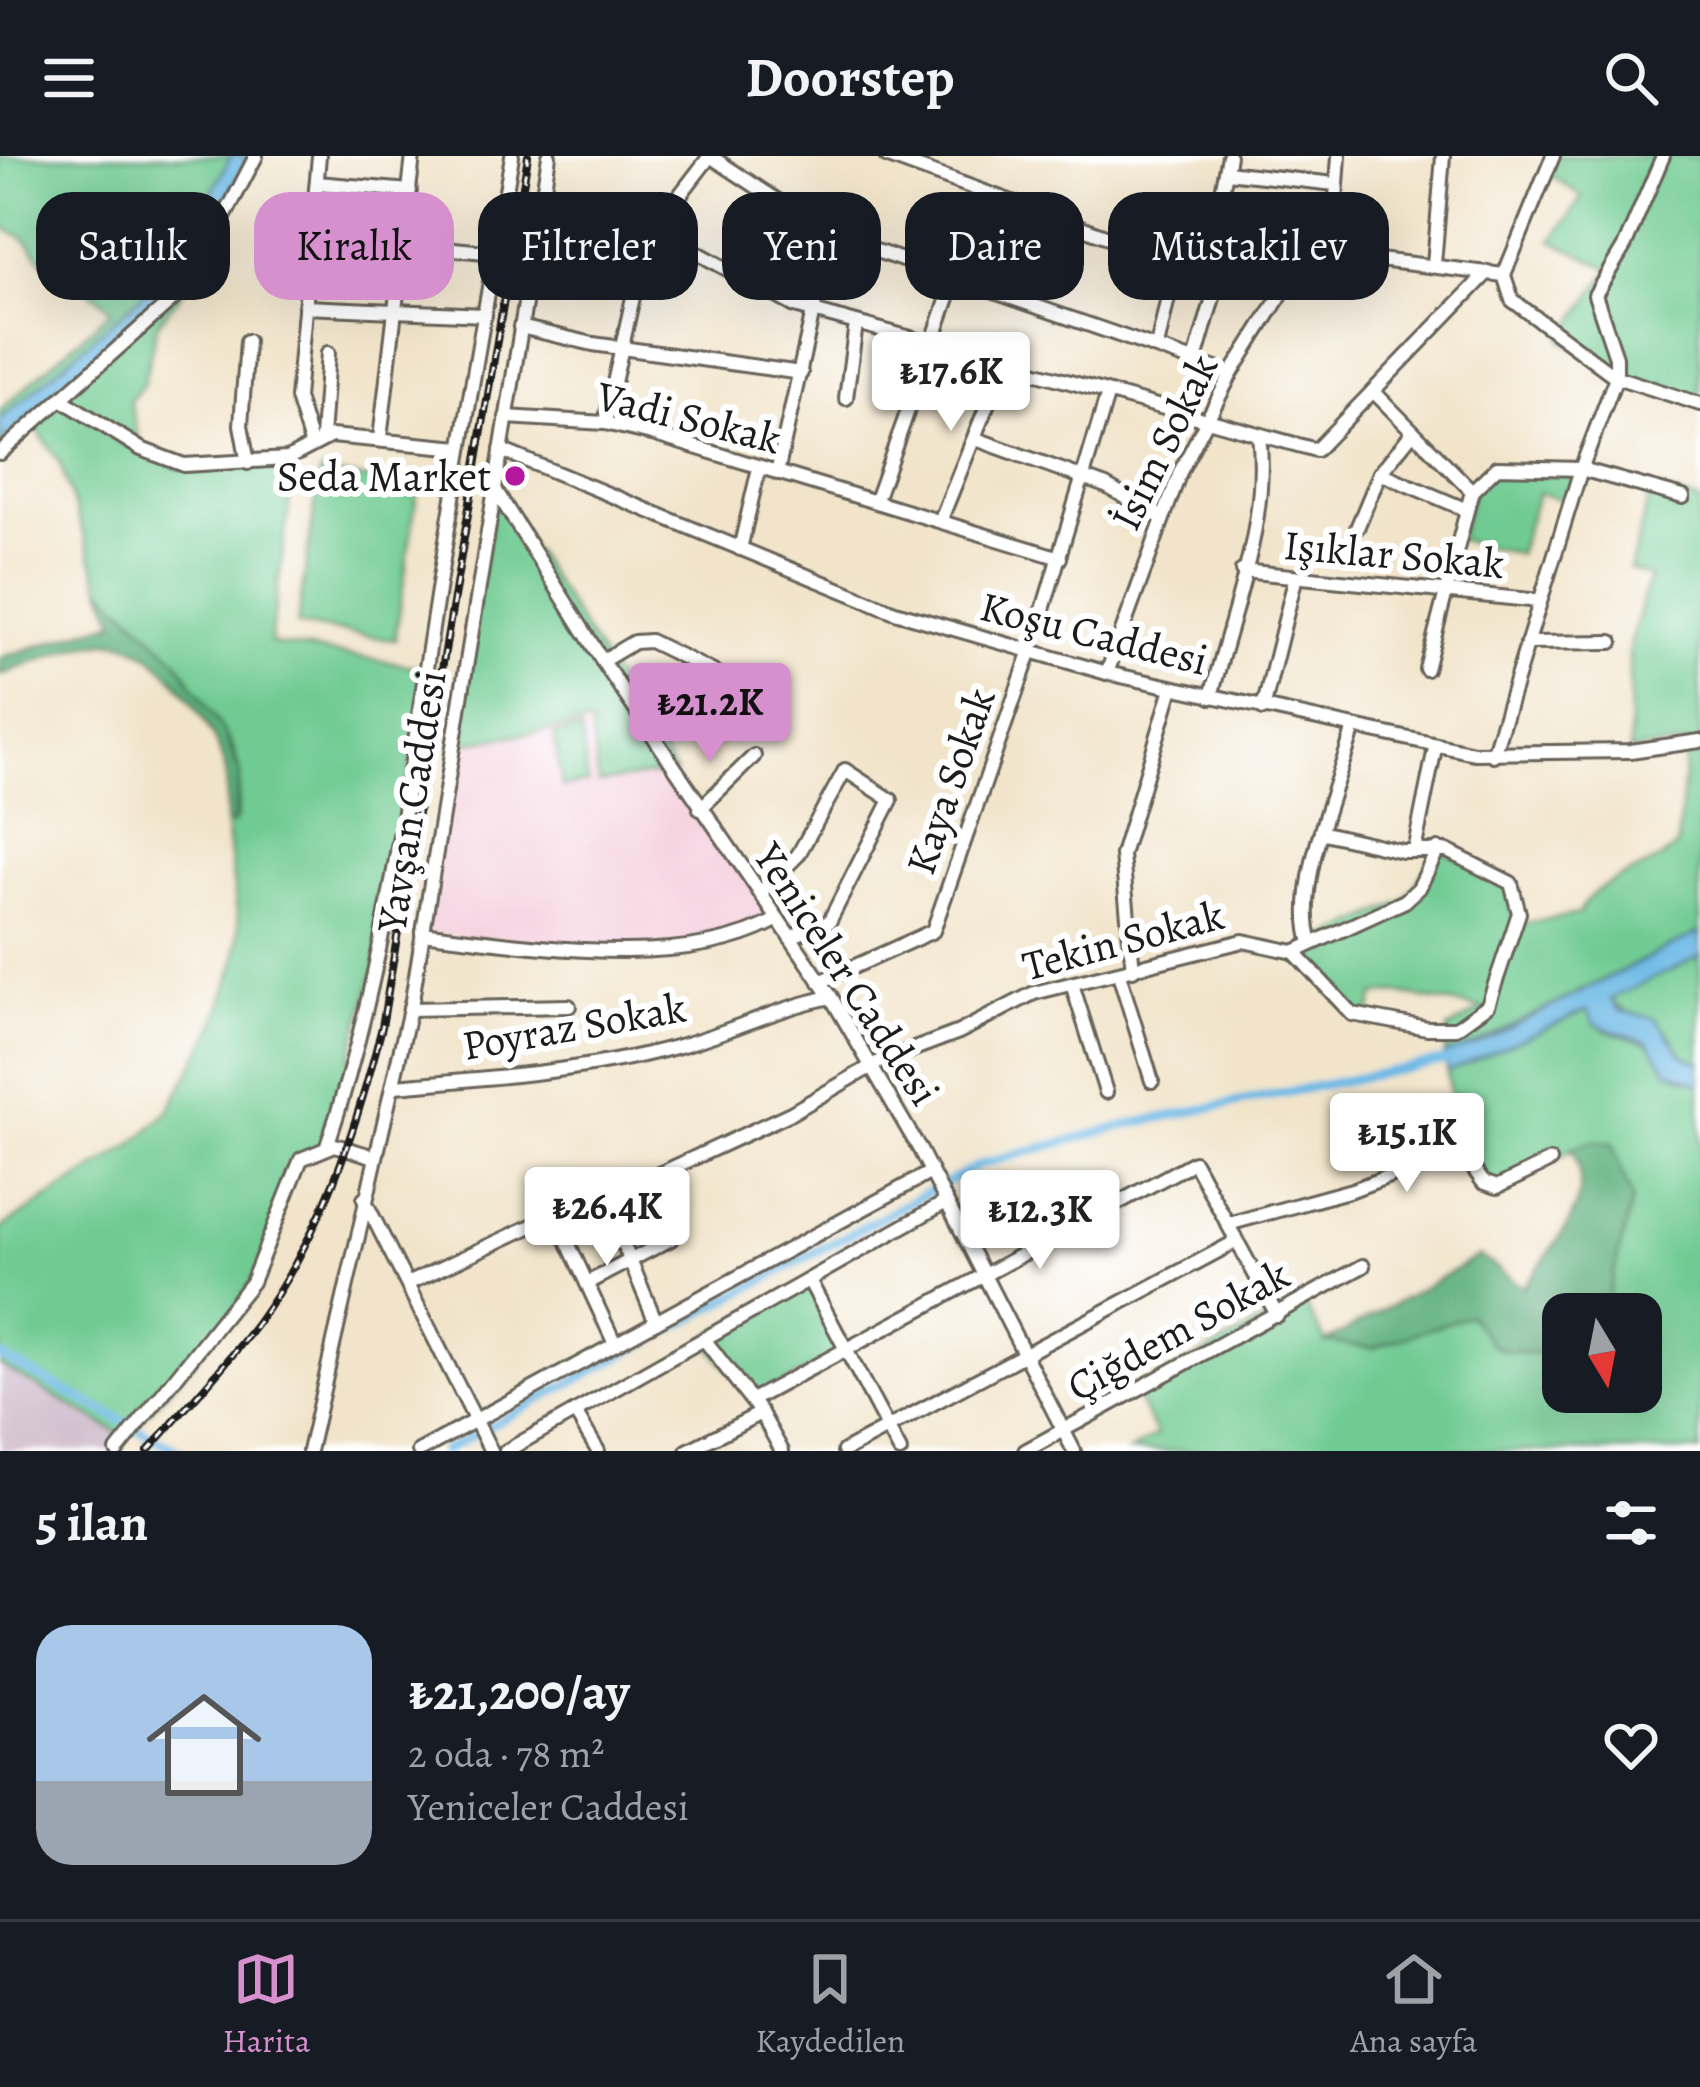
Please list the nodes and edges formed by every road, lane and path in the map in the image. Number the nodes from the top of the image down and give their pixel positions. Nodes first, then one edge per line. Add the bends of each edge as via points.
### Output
1 (256, 156) edge
2 (319, 156) edge
3 (413, 156) edge
4 (512, 156) edge
5 (549, 156) edge
6 (710, 156) edge
7 (886, 156) edge
8 (1229, 156) edge
9 (1340, 156) edge
10 (1443, 156) edge
11 (1663, 156) edge
12 (1550, 157) edge
13 (1226, 172) junction
14 (317, 183) junction
15 (1335, 184) junction
16 (410, 191) joint
17 (506, 192) edge
18 (543, 192) edge
19 (681, 192) edge
20 (765, 192) edge
21 (1222, 192) edge
22 (1335, 192) edge
23 (1108, 239) edge
24 (698, 252) edge
25 (1389, 260) edge
26 (1434, 264) junction
27 (1488, 272) junction
28 (1504, 275) junction
29 (394, 300) edge
30 (487, 300) edge
31 (524, 300) edge
32 (632, 300) edge
33 (814, 300) edge
34 (948, 300) edge
35 (1012, 300) edge
36 (1167, 300) edge
37 (1212, 300) edge
38 (1277, 300) edge
39 (305, 307) junction
40 (393, 311) junction
41 (811, 311) junction
42 (485, 315) junction
43 (856, 324) junction
44 (520, 327) junction
45 (247, 341) dead end
46 (620, 346) junction
47 (932, 346) junction
48 (1157, 347) junction
49 (328, 353) dead end
50 (1195, 360) junction
51 (1003, 366) junction
52 (801, 373) junction
53 (1231, 374) junction
54 (1616, 377) junction
55 (1372, 391) junction
56 (1108, 393) junction
57 (846, 398) dead end
58 (61, 399) junction
59 (1700, 404) edge
60 (506, 417) junction
61 (1205, 422) junction
62 (605, 423) junction
63 (1413, 432) junction
64 (1259, 435) junction
65 (976, 439) junction
66 (316, 440) junction
67 (380, 440) junction
68 (460, 448) junction
69 (501, 450) junction
70 (0, 453) edge
71 (248, 464) junction
72 (759, 467) junction
73 (1581, 469) junction
74 (778, 473) junction
75 (1380, 473) junction
76 (1085, 478) junction
77 (495, 490) junction
78 (1472, 491) junction
79 (1683, 497) dead end
80 (876, 500) junction
81 (1467, 510) junction
82 (1160, 516) junction
83 (941, 519) junction
84 (1357, 528) dead end
85 (740, 549) junction
86 (1060, 559) junction
87 (1242, 571) junction
88 (1295, 580) junction
89 (1443, 592) junction
90 (1540, 601) junction
91 (1612, 642) dead end
92 (1527, 643) junction
93 (1030, 653) junction
94 (602, 661) junction
95 (1426, 669) dead end
96 (1107, 673) junction
97 (738, 684) dead end
98 (1172, 688) junction
99 (1211, 697) junction
100 (1263, 709) junction
101 (1353, 730) junction
102 (1700, 741) edge
103 (1435, 748) junction
104 (1493, 754) junction
105 (754, 755) dead end
106 (700, 809) junction
107 (1324, 833) junction
108 (1438, 849) junction
109 (1414, 851) junction
110 (760, 893) junction
111 (778, 919) junction
112 (422, 933) junction
113 (790, 937) junction
114 (1311, 943) junction
115 (1294, 952) junction
116 (1126, 972) junction
117 (820, 982) junction
118 (1072, 984) junction
119 (831, 998) junction
120 (569, 1006) dead end
121 (410, 1010) junction
122 (869, 1067) junction
123 (1152, 1081) dead end
124 (394, 1086) junction
125 (1106, 1092) dead end
126 (327, 1146) junction
127 (375, 1157) junction
128 (1550, 1161) dead end
129 (933, 1175) junction
130 (643, 1180) junction
131 (603, 1196) junction
132 (944, 1197) junction
133 (364, 1199) junction
134 (555, 1214) junction
135 (1228, 1224) junction
136 (1237, 1241) junction
137 (630, 1261) junction
138 (1363, 1266) dead end
139 (981, 1276) junction
140 (809, 1280) junction
141 (409, 1283) junction
142 (586, 1283) junction
143 (1277, 1315) junction
144 (656, 1322) junction
145 (704, 1339) junction
146 (615, 1344) junction
147 (846, 1349) junction
148 (1023, 1356) junction
149 (752, 1400) junction
150 (575, 1412) junction
151 (761, 1413) junction
152 (888, 1428) junction
153 (1063, 1431) junction
154 (481, 1438) edge
155 (117, 1451) edge
156 (309, 1451) edge
157 (418, 1451) edge
158 (506, 1451) edge
159 (598, 1451) edge
160 (688, 1451) edge
161 (782, 1451) edge
162 (844, 1451) edge
163 (900, 1451) edge
164 (1025, 1451) edge
165 (1074, 1451) edge

1 - 58 street via 195,277
2 - 14 street
3 - 16 street
4 - 17 street
5 - 18 street, Yavşan Caddesi
6 - 19 street
6 - 20 street
7 - 23 street
8 - 13 street
9 - 15 street
10 - 26 street
11 - 54 street via 1595,295
12 - 28 street
13 - 15 street
13 - 21 street
14 - 16 street
14 - 39 street
15 - 22 street
24 - 41 street
25 - 26 street
26 - 27 street
27 - 28 street
27 - 55 street
28 - 54 street via 1517,307
29 - 40 street
30 - 42 street
31 - 44 street, Yavşan Caddesi
32 - 46 street
33 - 41 street
34 - 47 street
35 - 48 street
36 - 48 street
37 - 50 street
38 - 53 street, İsim Sokak
39 - 40 street
39 - 66 street via 297,407
40 - 42 street
40 - 67 street
41 - 43 street
41 - 52 street
42 - 68 street
43 - 47 street
43 - 57 street
44 - 46 street
44 - 60 street, Yavşan Caddesi
45 - 71 street via 241,425
46 - 52 street
46 - 62 street
47 - 51 street
47 - 80 street
48 - 50 street
49 - 66 street
50 - 53 street
51 - 56 street
51 - 65 street
52 - 74 street
53 - 61 street, İsim Sokak
54 - 59 street
54 - 73 street
55 - 63 street
55 - 64 street via 1316,450
56 - 61 street
56 - 76 street, Kaya Sokak
58 - 70 street
58 - 71 street via 159,458
60 - 62 street, Vadi Sokak
60 - 69 street, Yavşan Caddesi
61 - 64 street
61 - 82 street, İsim Sokak
62 - 72 street, Vadi Sokak
63 - 75 street
63 - 78 street
64 - 87 street, Işıklar Sokak via 1261,469
65 - 76 street
65 - 83 street
66 - 67 street
66 - 71 street via 296,456
67 - 68 street
68 - 126 street via 392,889
69 - 77 street, Yavşan Caddesi
69 - 85 street, Koşu Caddesi
72 - 74 street, Vadi Sokak
72 - 85 street
73 - 78 street via 1502,466
73 - 79 street
73 - 90 street
74 - 80 street, Vadi Sokak
75 - 81 street
75 - 84 street
76 - 82 street
76 - 86 street, Kaya Sokak
77 - 94 street, Yeniceler Caddesi
77 - 112 street, Yavşan Caddesi
78 - 81 street
80 - 83 street, Vadi Sokak
81 - 89 street
82 - 96 street, İsim Sokak
83 - 86 street, Vadi Sokak
85 - 93 street, Koşu Caddesi via 895,612
86 - 93 street, Kaya Sokak
87 - 88 street, Işıklar Sokak
87 - 99 street, Işıklar Sokak
88 - 89 street, Işıklar Sokak
88 - 100 street
89 - 90 street, Işıklar Sokak
89 - 95 street
90 - 92 street
91 - 92 street
92 - 104 street
93 - 96 street, Koşu Caddesi
93 - 117 street, Kaya Sokak via 933,931
94 - 97 street via 650,641
94 - 106 street, Yeniceler Caddesi
96 - 98 street, Koşu Caddesi
98 - 99 street, Koşu Caddesi
98 - 116 street via 1122,855
99 - 100 street, Koşu Caddesi
100 - 101 street, Koşu Caddesi
101 - 103 street, Koşu Caddesi
101 - 107 street
102 - 104 street, Koşu Caddesi
103 - 104 street, Koşu Caddesi
103 - 109 street
105 - 106 street
106 - 110 street, Yeniceler Caddesi
107 - 109 street
107 - 114 street via 1309,891
108 - 109 street
108 - 114 street via 1414,895
108 - 115 street via 1504,878 1519,899 1488,1005 1469,1022 1441,1030 1360,1017
110 - 111 street, Yeniceler Caddesi
110 - 113 street via 798,855 845,770 891,800 829,922
111 - 112 street via 748,933 604,954
111 - 113 street, Yeniceler Caddesi
112 - 121 street, Yavşan Caddesi
113 - 117 street, Yeniceler Caddesi
114 - 115 street
115 - 116 street, Tekin Sokak via 1243,941
116 - 118 street, Tekin Sokak
116 - 123 street
117 - 119 street, Yeniceler Caddesi
118 - 122 street, Tekin Sokak via 1034,993
118 - 125 street
119 - 122 street, Yeniceler Caddesi
119 - 124 street, Poyraz Sokak via 621,1060
120 - 121 street
121 - 124 street, Yavşan Caddesi
122 - 129 street, Yeniceler Caddesi
122 - 130 street, Tekin Sokak
124 - 127 street, Yavşan Caddesi
126 - 127 street
126 - 155 street via 292,1172 267,1251 240,1300
127 - 133 street, Yavşan Caddesi
128 - 135 street via 1493,1187 1453,1152
129 - 132 street, Yeniceler Caddesi
129 - 144 street
130 - 131 street, Tekin Sokak
130 - 137 street via 671,1239
131 - 134 street, Tekin Sokak
131 - 137 street
132 - 139 street, Yeniceler Caddesi
132 - 140 street
133 - 141 street
133 - 156 street, Yavşan Caddesi
134 - 141 street, Tekin Sokak
134 - 142 street
135 - 136 street
135 - 139 street via 1194,1162
136 - 143 street
136 - 148 street
137 - 142 street
137 - 144 street
138 - 143 street, Çiğdem Sokak
139 - 147 street
139 - 148 street, Yeniceler Caddesi
140 - 145 street
140 - 147 street
141 - 154 street
142 - 146 street
143 - 153 street, Çiğdem Sokak
144 - 146 street
145 - 149 street
145 - 150 street
146 - 154 street
147 - 149 street
147 - 152 street
148 - 152 street
148 - 153 street, Yeniceler Caddesi
149 - 151 street
150 - 158 street
150 - 159 street
151 - 160 street
151 - 161 street
152 - 162 street
152 - 163 street
153 - 164 street, Çiğdem Sokak
153 - 165 street, Yeniceler Caddesi
154 - 157 street

